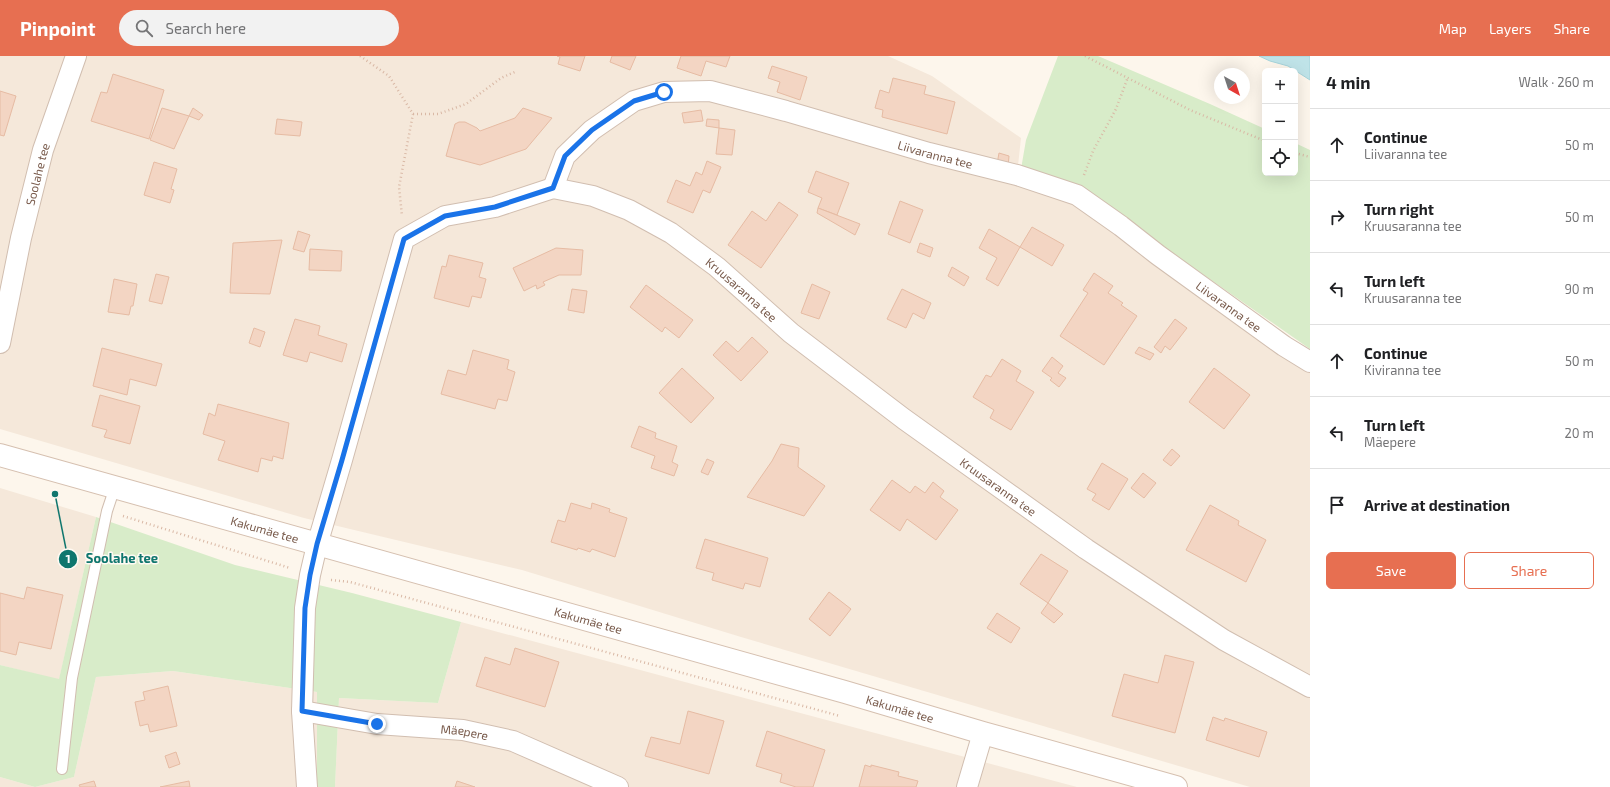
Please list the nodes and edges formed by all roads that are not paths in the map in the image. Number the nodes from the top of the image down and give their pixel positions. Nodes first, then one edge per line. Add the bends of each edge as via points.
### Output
1 (76, 56) edge
2 (553, 188) junction
3 (0, 343) edge
4 (1310, 362) edge
5 (0, 455) edge
6 (115, 487) junction
7 (317, 544) junction
8 (1310, 687) edge
9 (302, 711) junction
10 (983, 733) junction
11 (62, 769) dead end
12 (307, 787) edge
13 (618, 787) edge
14 (967, 787) edge
15 (1176, 787) edge

1 - 3 street, Soolahe tee via 43,150 21,238
2 - 4 street, Liivaranna tee via 565,156 592,130 634,101 664,92 710,91 929,153 1017,175 1077,195 1284,346
2 - 7 street, Kruusaranna tee via 495,207 445,216 404,239
2 - 8 street, Kruusaranna tee via 594,196 629,210 670,233 717,267 791,333 904,419 1079,544 1224,640
5 - 6 street, Kakumäe tee
6 - 7 street, Kakumäe tee
6 - 11 lane via 107,511 72,678
7 - 9 street via 305,608
7 - 10 street, Kakumäe tee
9 - 12 street
9 - 13 street, Mäepere via 377,724 463,730 513,741
10 - 14 street
10 - 15 street, Kakumäe tee

